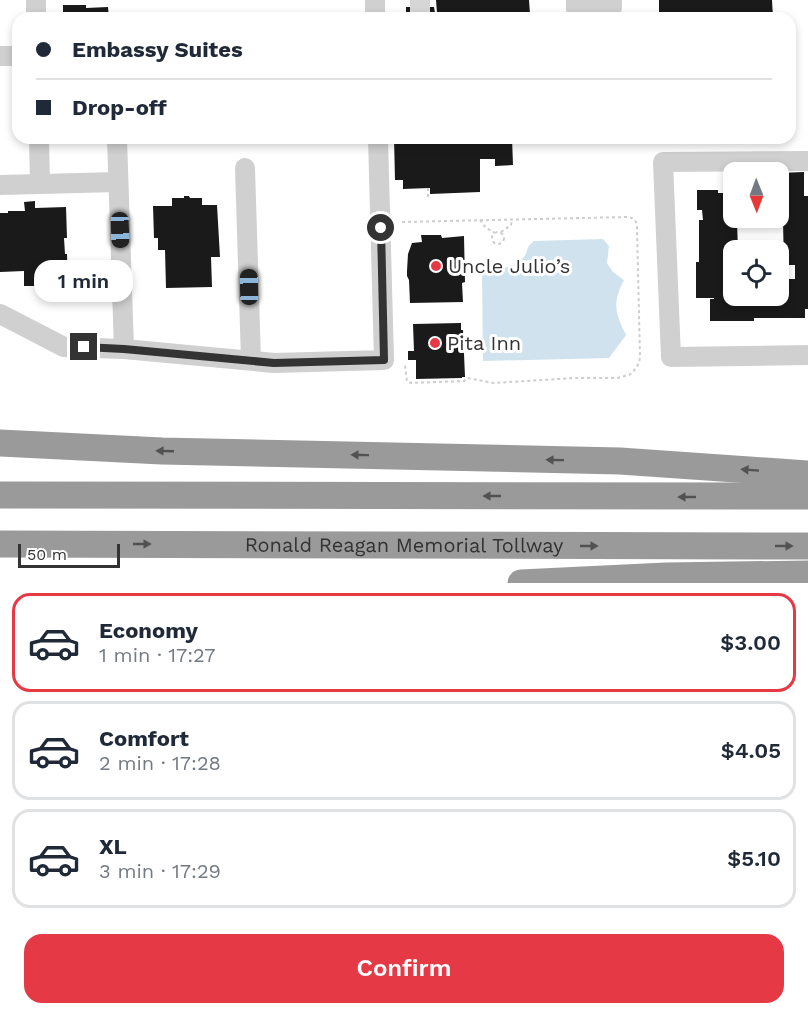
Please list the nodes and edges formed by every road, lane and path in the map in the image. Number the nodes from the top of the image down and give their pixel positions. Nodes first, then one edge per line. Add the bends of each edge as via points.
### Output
1 (576, 0) edge
2 (612, 0) edge
3 (39, 144) edge
4 (117, 144) edge
5 (378, 144) edge
6 (808, 161) edge
7 (245, 168) dead end
8 (118, 182) junction
9 (40, 184) junction
10 (0, 186) edge
11 (428, 188) dead end
12 (428, 199) dead end
13 (512, 219) junction
14 (480, 220) junction
15 (402, 222) dead end
16 (495, 233) junction
17 (500, 233) junction
18 (0, 314) edge
19 (124, 349) junction
20 (808, 355) edge
21 (251, 360) junction
22 (405, 365) dead end
23 (0, 443) edge
24 (808, 474) edge
25 (0, 495) edge
26 (808, 496) edge
27 (0, 544) edge
28 (808, 546) edge
29 (808, 574) edge
30 (520, 583) edge

1 - 2 street via 576,9 612,8
3 - 9 street
4 - 8 street
5 - 21 street via 384,360
6 - 20 street via 663,162 671,357
7 - 21 street
8 - 9 street
8 - 19 street
9 - 10 street
11 - 12 path
13 - 14 path
13 - 17 path
13 - 22 path via 635,220 640,357 633,372 617,378 494,383 467,378 411,383 407,381
14 - 15 path
14 - 16 path
16 - 17 path
16 - 17 path via 492,240 499,245 504,239
18 - 19 street via 64,347
19 - 21 street
24 -> 23 highway via 620,461 162,451
26 -> 25 highway
27 -> 28 highway, Ronald Reagan Memorial Tollway
29 - 30 highway

